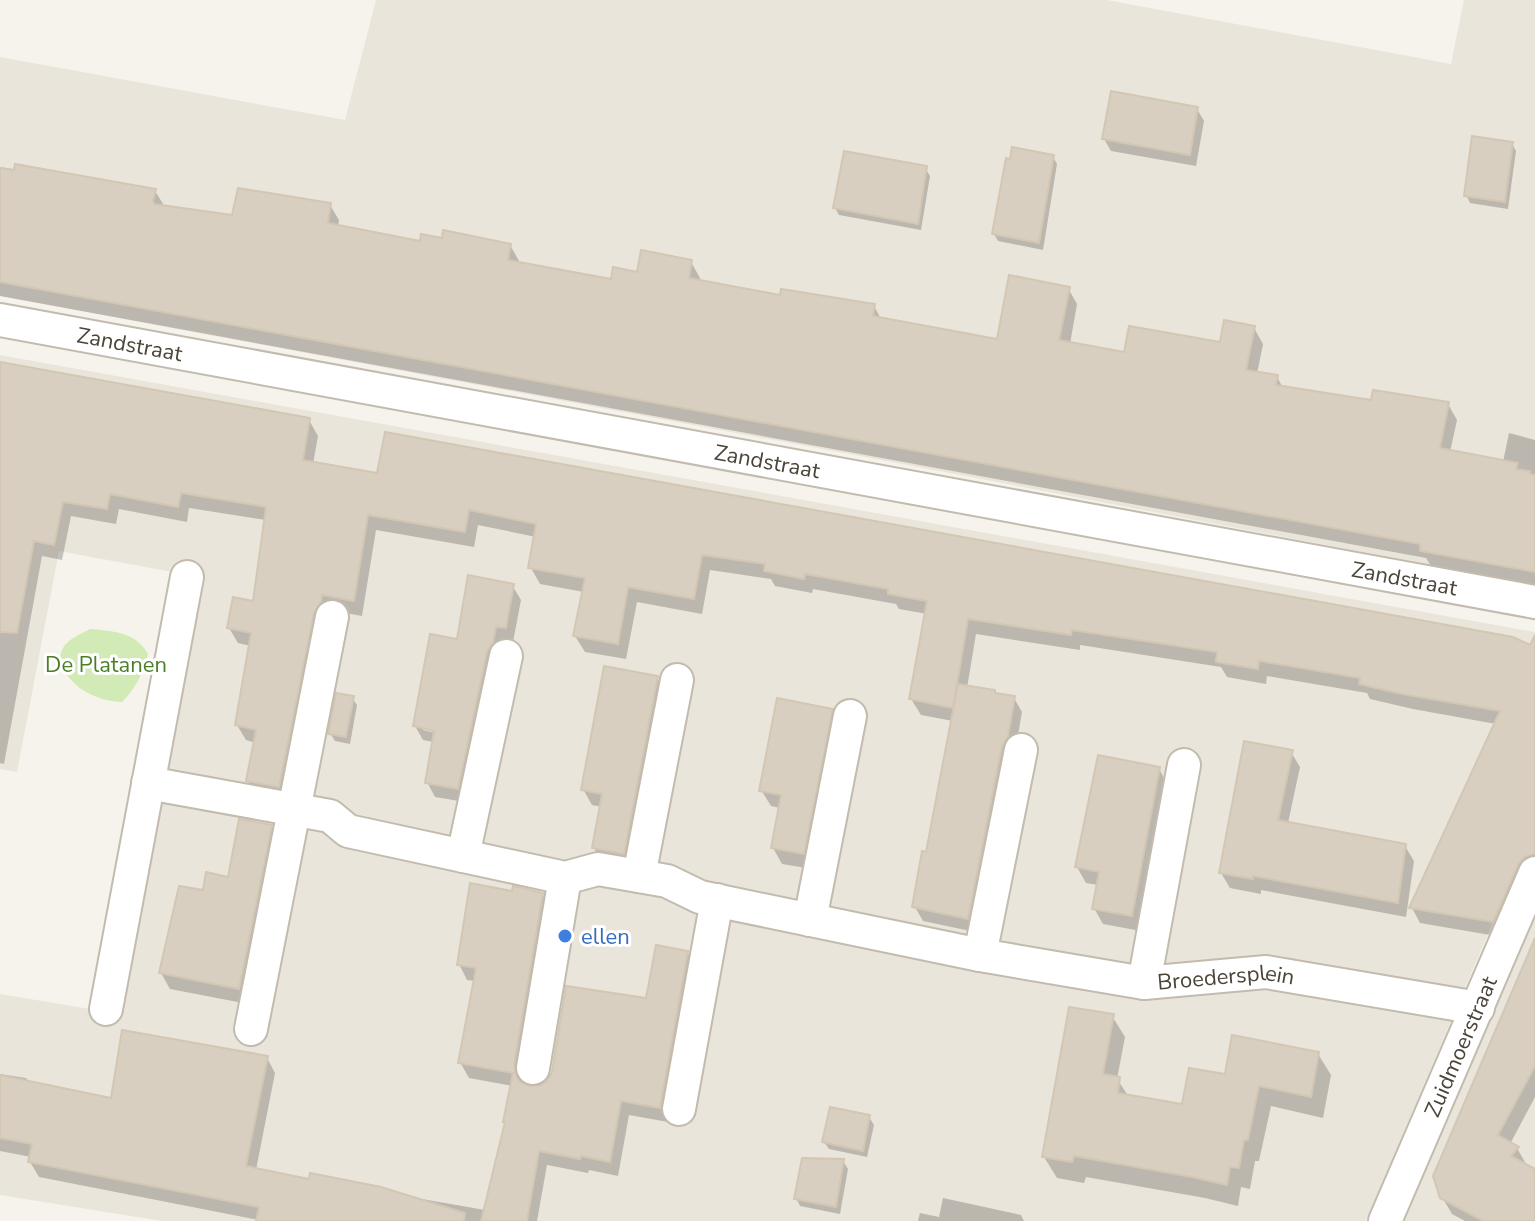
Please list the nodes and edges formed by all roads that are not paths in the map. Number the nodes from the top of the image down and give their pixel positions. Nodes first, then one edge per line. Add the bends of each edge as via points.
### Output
1 (0, 320) edge
2 (187, 577) dead end
3 (1535, 602) edge
4 (332, 617) dead end
5 (506, 656) dead end
6 (677, 680) dead end
7 (850, 716) dead end
8 (1021, 750) dead end
9 (1184, 765) dead end
10 (148, 783) junction
11 (294, 810) junction
12 (463, 856) junction
13 (1535, 873) edge
14 (639, 876) junction
15 (565, 878) junction
16 (717, 900) junction
17 (810, 920) junction
18 (980, 955) junction
19 (1144, 983) junction
20 (1478, 1008) junction
21 (106, 1009) dead end
22 (251, 1029) dead end
23 (533, 1068) dead end
24 (679, 1109) dead end
25 (1396, 1217) edge

1 - 3 street, Zandstraat
2 - 10 street
4 - 11 street
5 - 12 street
6 - 14 street
7 - 17 street
8 - 18 street
9 - 19 street, Broedersplein
10 - 11 street
10 - 21 street
11 - 12 street via 330,816 348,831
11 - 22 street
12 - 15 street
13 - 20 street, Zuidmoerstraat
14 - 15 street via 598,869
14 - 16 street
15 - 23 street
16 - 17 street
16 - 24 street
17 - 18 street
18 - 19 street
19 - 20 street, Broedersplein via 1266,972
20 - 25 street, Zuidmoerstraat

